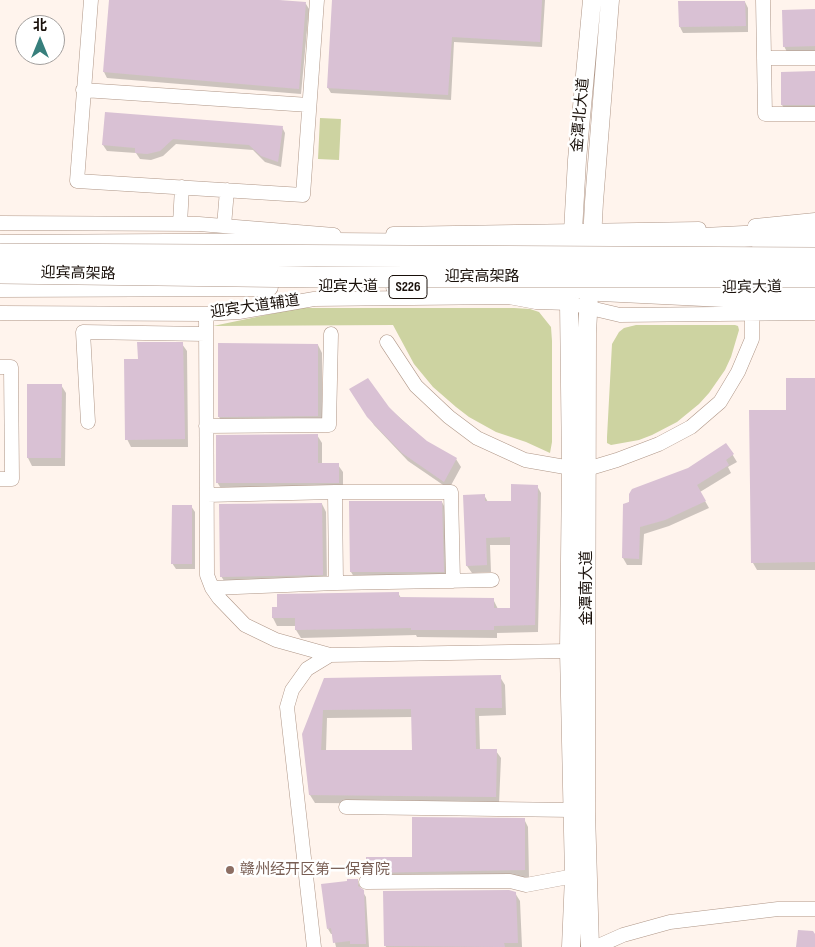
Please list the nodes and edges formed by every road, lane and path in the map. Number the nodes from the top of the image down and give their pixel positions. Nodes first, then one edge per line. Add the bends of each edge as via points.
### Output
1 (91, 0) edge
2 (317, 0) edge
3 (592, 0) edge
4 (610, 0) edge
5 (763, 0) edge
6 (764, 58) junction
7 (815, 58) edge
8 (83, 90) junction
9 (309, 105) junction
10 (815, 114) edge
11 (182, 187) junction
12 (226, 190) junction
13 (815, 220) edge
14 (0, 223) edge
15 (180, 224) junction
16 (224, 226) junction
17 (815, 233) edge
18 (583, 237) junction
19 (0, 244) edge
20 (815, 245) edge
21 (0, 254) edge
22 (815, 258) edge
23 (0, 273) edge
24 (815, 277) edge
25 (815, 287) edge
26 (0, 288) edge
27 (579, 297) junction
28 (815, 297) edge
29 (753, 306) junction
30 (0, 313) edge
31 (206, 314) junction
32 (815, 314) edge
33 (205, 334) junction
34 (331, 334) dead end
35 (387, 342) dead end
36 (0, 367) edge
37 (88, 422) dead end
38 (206, 426) junction
39 (579, 468) junction
40 (0, 479) edge
41 (335, 492) junction
42 (207, 495) junction
43 (492, 580) dead end
44 (453, 581) junction
45 (336, 583) junction
46 (212, 588) junction
47 (569, 651) junction
48 (330, 654) junction
49 (346, 807) dead end
50 (572, 810) junction
51 (574, 876) junction
52 (366, 882) dead end
53 (815, 909) edge
54 (314, 947) edge
55 (571, 947) edge
56 (590, 947) edge
57 (596, 947) edge

1 - 8 street
2 - 9 street
3 - 18 main road, 金潭北大道 via 577,160
4 - 18 main road, 金潭北大道
5 - 6 street
6 - 7 street
6 - 10 street via 765,114
8 - 9 street
8 - 11 street via 77,181
9 - 12 street via 303,195
11 - 12 street
11 - 15 street
12 - 16 street
13 - 18 street
14 - 15 street
15 - 16 street
16 - 18 street via 332,235 480,233
17 - 18 highway
18 - 19 main road via 526,244
18 - 20 main road
18 - 27 main road, 金潭南大道
21 - 22 highway, 迎宾高架路, bridge
23 - 24 highway, 迎宾高架路, bridge
25 - 27 main road, 迎宾大道 / S226
26 - 27 main road, 迎宾大道 / S226 via 342,286
27 - 29 highway
27 - 31 street, 迎宾大道辅道 via 536,302 509,297 314,299 240,312
27 - 39 main road, 金潭南大道 via 588,333
28 - 29 highway
29 - 32 street
29 - 39 street via 752,339 720,402 691,427 659,444 617,460
30 - 31 street, 迎宾大道辅道
31 - 33 street
33 - 37 street via 83,332
33 - 38 street
34 - 38 street via 329,425
35 - 39 street via 416,386 477,438 525,460
36 - 40 street via 11,367 12,479
38 - 42 street
39 - 47 main road, 金潭南大道
39 - 56 main road, 金潭南大道
41 - 42 street
41 - 44 street via 451,492
41 - 45 street
42 - 46 street via 207,575
43 - 44 street
44 - 45 street
45 - 46 street
46 - 48 street via 245,625 276,640
47 - 48 street
47 - 50 main road, 金潭南大道
48 - 54 street via 307,669 292,690 287,707
49 - 50 street
50 - 51 main road, 金潭南大道
51 - 52 street via 526,885 510,881
51 - 55 main road, 金潭南大道
53 - 57 street via 778,909 670,922 623,935

